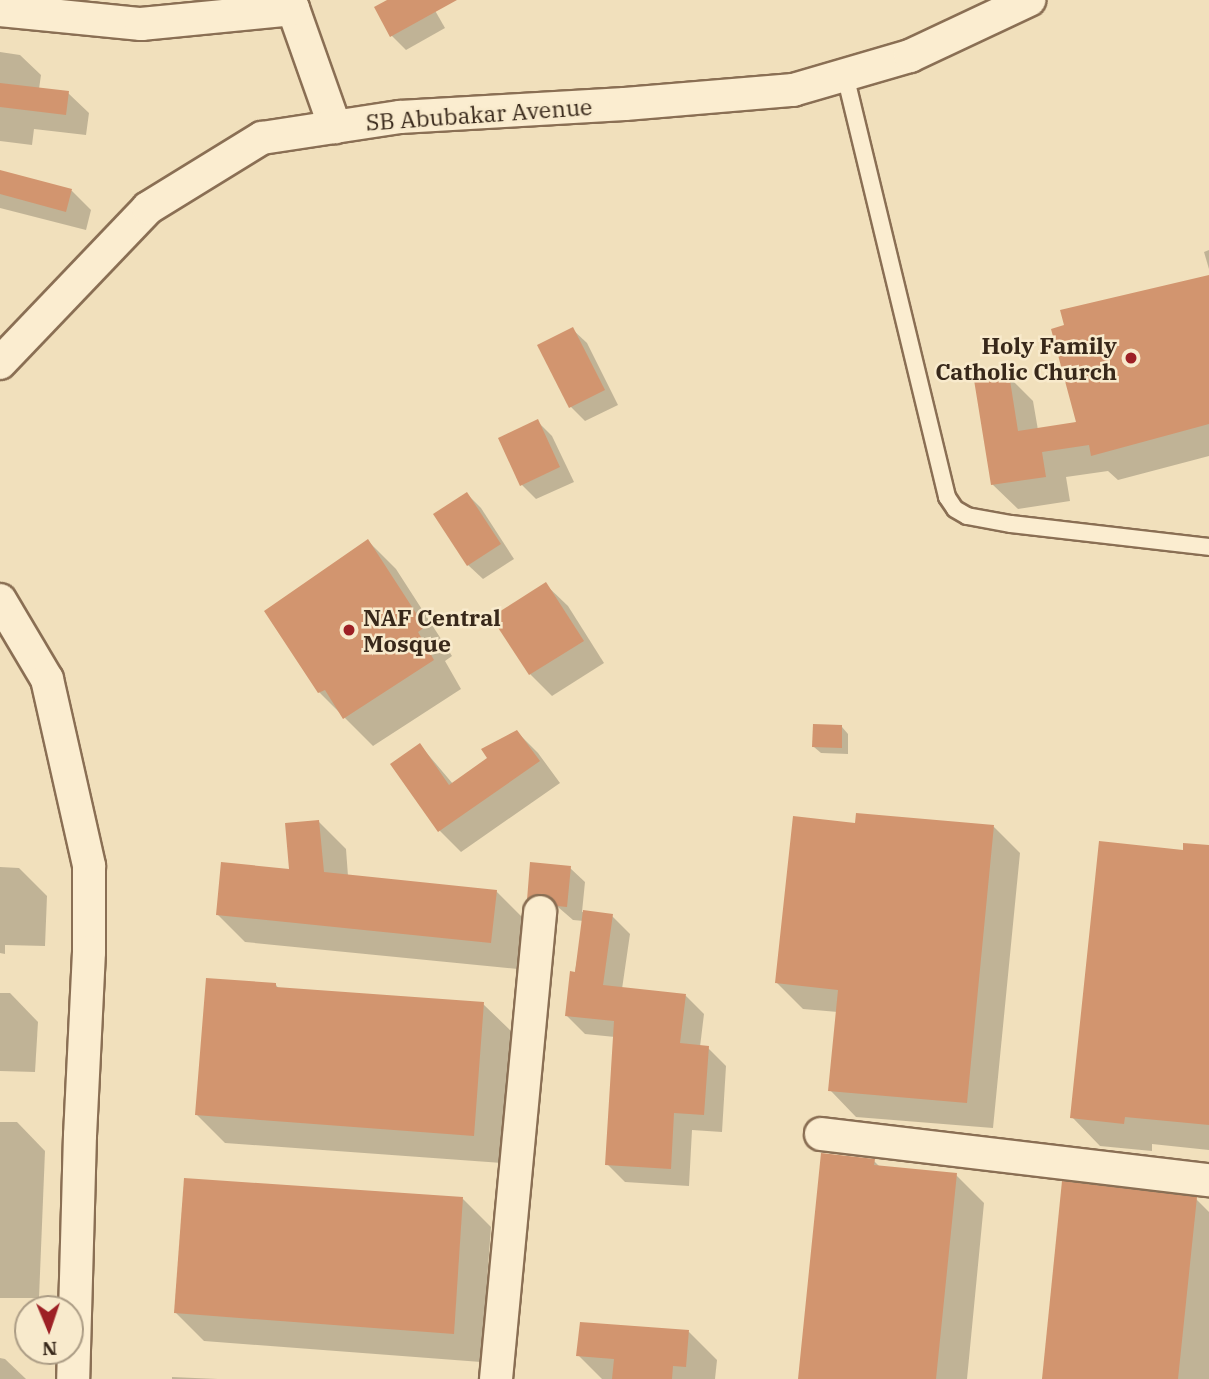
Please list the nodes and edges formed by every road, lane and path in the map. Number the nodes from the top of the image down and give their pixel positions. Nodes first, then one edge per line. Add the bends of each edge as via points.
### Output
1 (1029, 0) edge
2 (292, 5) edge
3 (0, 10) edge
4 (845, 75) junction
5 (335, 127) junction
6 (0, 363) edge
7 (1209, 547) edge
8 (0, 600) edge
9 (541, 912) dead end
10 (821, 1134) dead end
11 (1209, 1180) edge
12 (73, 1379) edge
13 (496, 1379) edge

1 - 4 street, SB Abubakar Avenue via 910,56
2 - 3 street via 141,24
2 - 5 street
4 - 5 street, SB Abubakar Avenue via 793,90 400,117
4 - 7 lane via 947,497 955,509 967,516 1011,524
5 - 6 street, SB Abubakar Avenue via 262,138 148,208
8 - 12 street via 47,679 89,866
9 - 13 street
10 - 11 street

